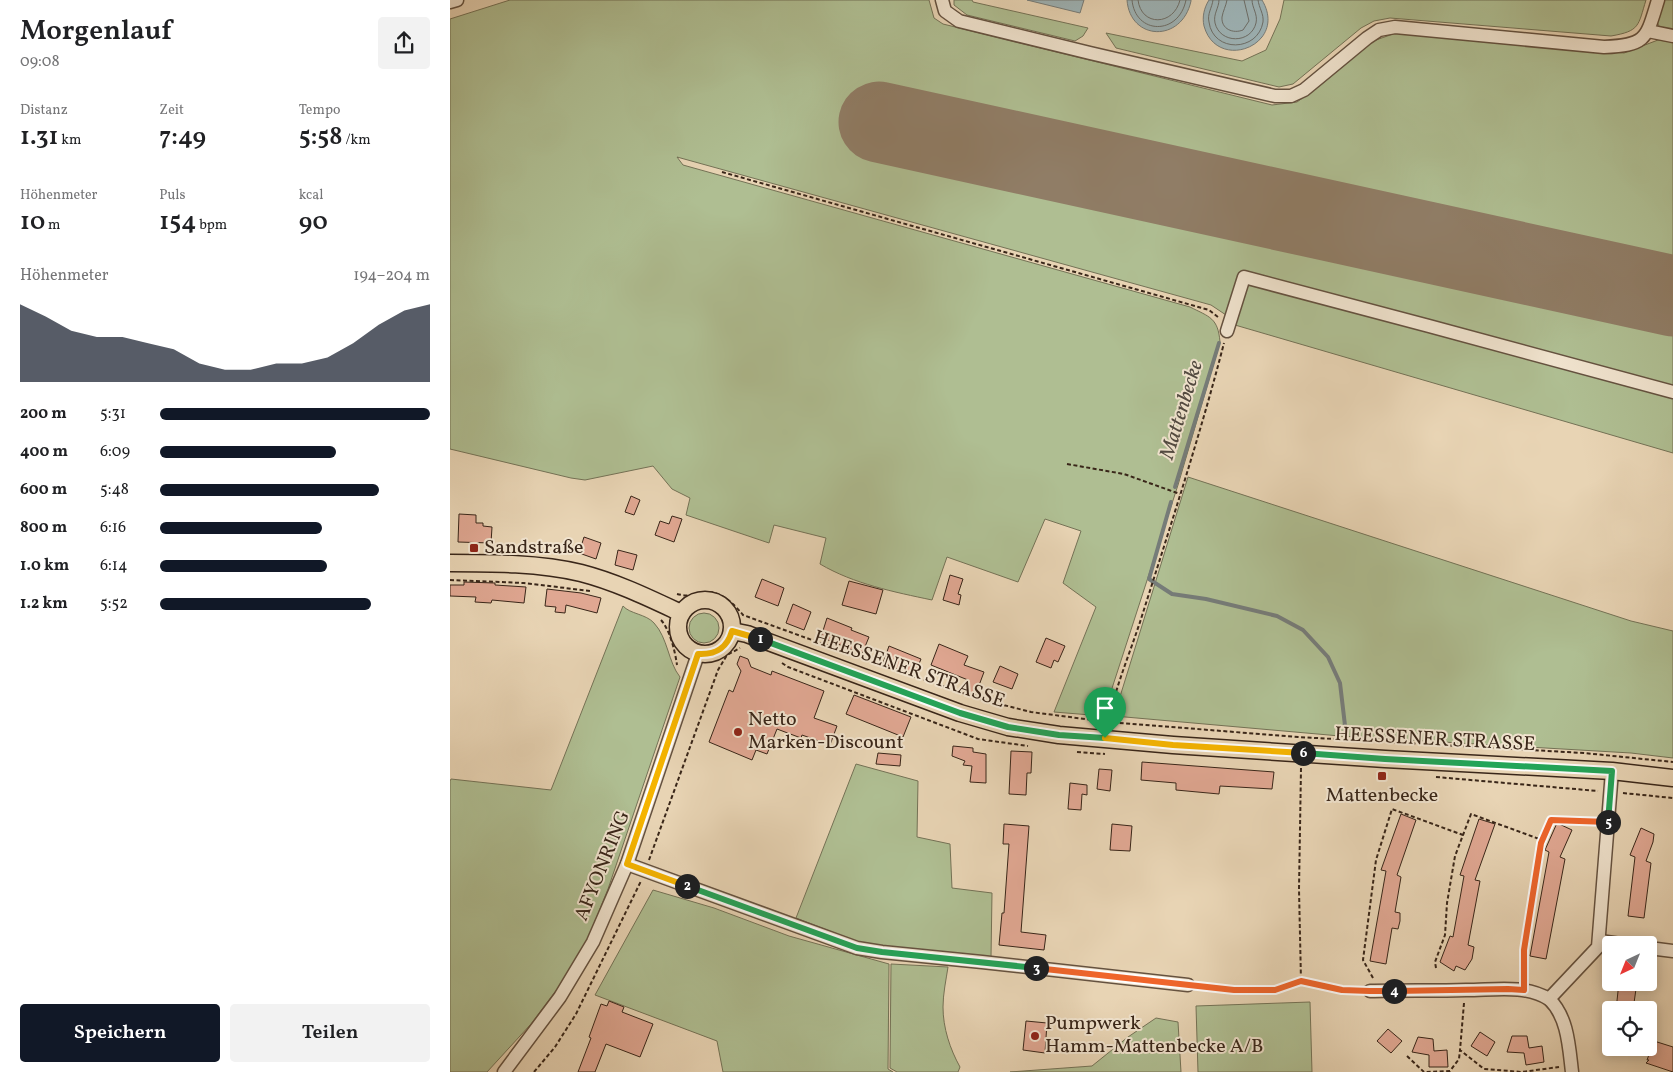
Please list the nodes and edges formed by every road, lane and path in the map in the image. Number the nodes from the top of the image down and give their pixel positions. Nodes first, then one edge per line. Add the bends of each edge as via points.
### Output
1 (457, 0) edge
2 (942, 0) edge
3 (1658, 0) edge
4 (450, 2) edge
5 (1648, 31) junction
6 (1673, 36) edge
7 (722, 172) dead end
8 (1227, 331) junction
9 (1673, 392) edge
10 (1067, 464) dead end
11 (1180, 494) junction
12 (450, 563) edge
13 (450, 580) edge
14 (595, 592) dead end
15 (673, 594) dead end
16 (681, 613) junction
17 (655, 616) dead end
18 (732, 631) junction
19 (698, 654) junction
20 (677, 664) dead end
21 (1106, 730) junction
22 (1301, 753) junction
23 (1673, 762) edge
24 (1612, 771) junction
25 (1673, 778) edge
26 (1608, 822) junction
27 (1463, 835) junction
28 (1542, 840) junction
29 (627, 864) junction
30 (1600, 942) joint
31 (1658, 949) edge
32 (1673, 951) edge
33 (1436, 968) dead end
34 (1301, 981) junction
35 (1188, 986) joint
36 (1466, 990) junction
37 (1524, 990) junction
38 (1375, 991) junction
39 (1549, 998) junction
40 (1460, 1050) junction
41 (1407, 1056) dead end
42 (1572, 1069) edge
43 (504, 1072) edge

1 - 4 street
2 - 5 street via 946,11 959,21 1275,96 1291,96 1304,90 1367,38 1379,30 1395,27 1604,47 1637,43
3 - 5 street
5 - 6 street
7 - 8 path via 1209,310 1222,319
8 - 9 street via 1244,277
8 - 11 path
10 - 11 path via 1124,474
11 - 21 path
12 - 16 main road via 509,565 580,573 620,586
13 - 14 path via 524,583
15 - 21 path via 689,596 713,592 734,604 743,614 881,665 980,699
16 - 18 main road via 696,602 714,602 728,613
16 - 19 main road via 677,630 679,638 690,651
17 - 20 path via 665,626
18 - 19 main road via 724,647 707,655
18 - 21 main road, HEESSENER STRASSE via 1008,727 1059,735
19 - 29 street, AFYONRING
21 - 22 main road, HEESSENER STRASSE via 1173,745
21 - 23 path via 1584,753
22 - 24 main road, HEESSENER STRASSE
22 - 34 path
24 - 25 main road, HEESSENER STRASSE
24 - 26 street
26 - 28 path via 1551,820
26 - 30 street
27 - 28 path via 1471,814
27 - 33 path via 1455,856 1445,935 1435,962
27 - 38 path via 1392,809 1376,860 1363,960
28 - 37 path via 1524,950
29 - 35 street via 857,948 997,960
29 - 43 street, AFYONRING via 593,942 560,997
30 - 39 street via 1595,952
31 - 32 street
34 - 35 path via 1275,990 1254,991
34 - 38 path via 1342,990
36 - 37 street
36 - 38 street
36 - 40 path
37 - 39 street
39 - 42 street via 1564,1022
40 - 41 path via 1459,1059 1450,1071 1424,1072
40 - 42 path via 1484,1069 1522,1072

